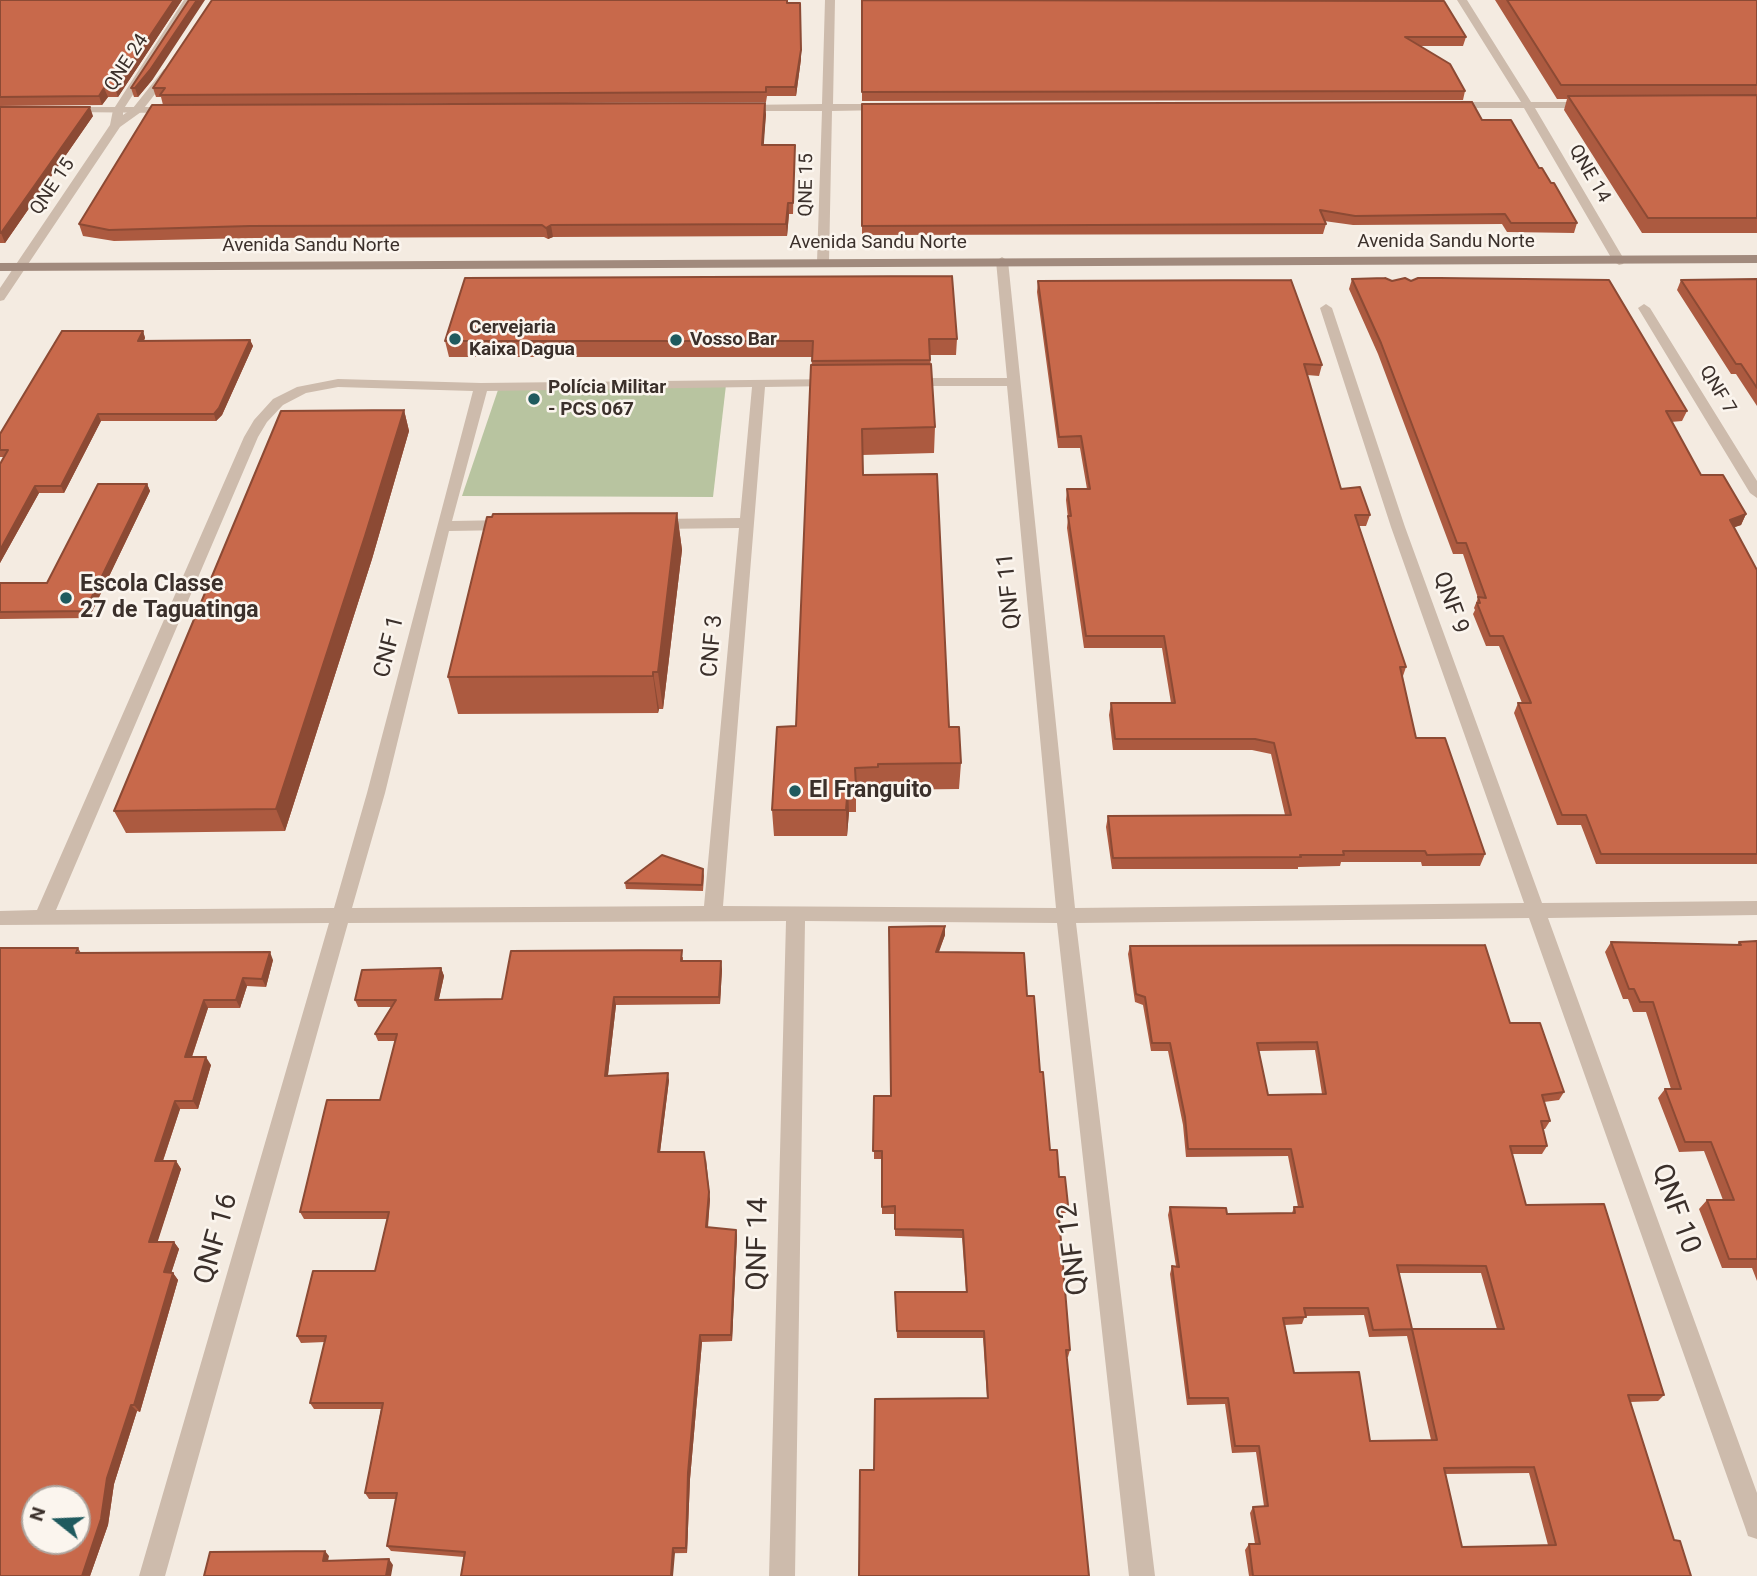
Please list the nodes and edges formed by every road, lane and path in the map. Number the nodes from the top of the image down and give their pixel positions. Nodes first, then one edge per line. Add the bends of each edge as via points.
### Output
1 (189, 0) edge
2 (830, 0) edge
3 (1462, 0) edge
4 (174, 61) edge
5 (1445, 105) edge
6 (1528, 105) junction
7 (1595, 105) edge
8 (895, 107) edge
9 (730, 108) edge
10 (826, 108) junction
11 (52, 110) edge
12 (117, 110) junction
13 (137, 110) junction
14 (179, 110) edge
15 (116, 125) junction
16 (1757, 259) edge
17 (1002, 261) junction
18 (1619, 261) junction
19 (823, 262) junction
20 (0, 267) edge
21 (19, 268) junction
22 (0, 297) edge
23 (1644, 307) dead end
24 (1326, 308) dead end
25 (759, 382) junction
26 (852, 382) edge
27 (892, 382) edge
28 (1013, 382) junction
29 (481, 387) junction
30 (1757, 493) edge
31 (747, 523) junction
32 (636, 524) edge
33 (526, 525) edge
34 (443, 526) junction
35 (1757, 908) edge
36 (1538, 911) junction
37 (713, 913) junction
38 (796, 914) junction
39 (1066, 916) junction
40 (340, 917) junction
41 (0, 918) edge
42 (43, 919) junction
43 (1757, 1527) edge
44 (152, 1576) edge
45 (782, 1576) edge
46 (1142, 1576) edge

1 - 12 street, QNE 24
2 - 10 street, QNE 15
3 - 6 street, QNE 14
4 - 13 street, QNE 24
5 - 6 street
6 - 7 street
6 - 18 street, QNE 14
8 - 10 street
9 - 10 street
10 - 19 street, QNE 15
11 - 12 street
12 - 13 street
12 - 15 street
13 - 14 street
13 - 15 street, QNE 15
15 - 21 street, QNE 15
16 - 18 main road, Avenida Sandu Norte
17 - 18 main road, Avenida Sandu Norte
17 - 19 main road, Avenida Sandu Norte
17 - 28 street, QNF 11
19 - 21 main road, Avenida Sandu Norte
20 - 21 main road, Avenida Sandu Norte
21 - 22 street, QNE 15
23 - 30 street, QNF 7
24 - 36 street, QNF 9 via 1398,527
25 - 26 street
25 - 29 street
25 - 31 street, CNF 3
27 - 28 street
28 - 39 street, QNF 11
29 - 34 street, CNF 1
29 - 42 street via 338,383 302,390 269,410 251,437
31 - 32 street
31 - 37 street, CNF 3
33 - 34 street
34 - 40 street, CNF 1 via 393,732
35 - 36 street
36 - 39 street
36 - 43 street, QNF 10
37 - 38 street
37 - 40 street
38 - 39 street
38 - 45 street, QNF 14
39 - 46 street, QNF 12
40 - 42 street
40 - 44 street, QNF 16
41 - 42 street

